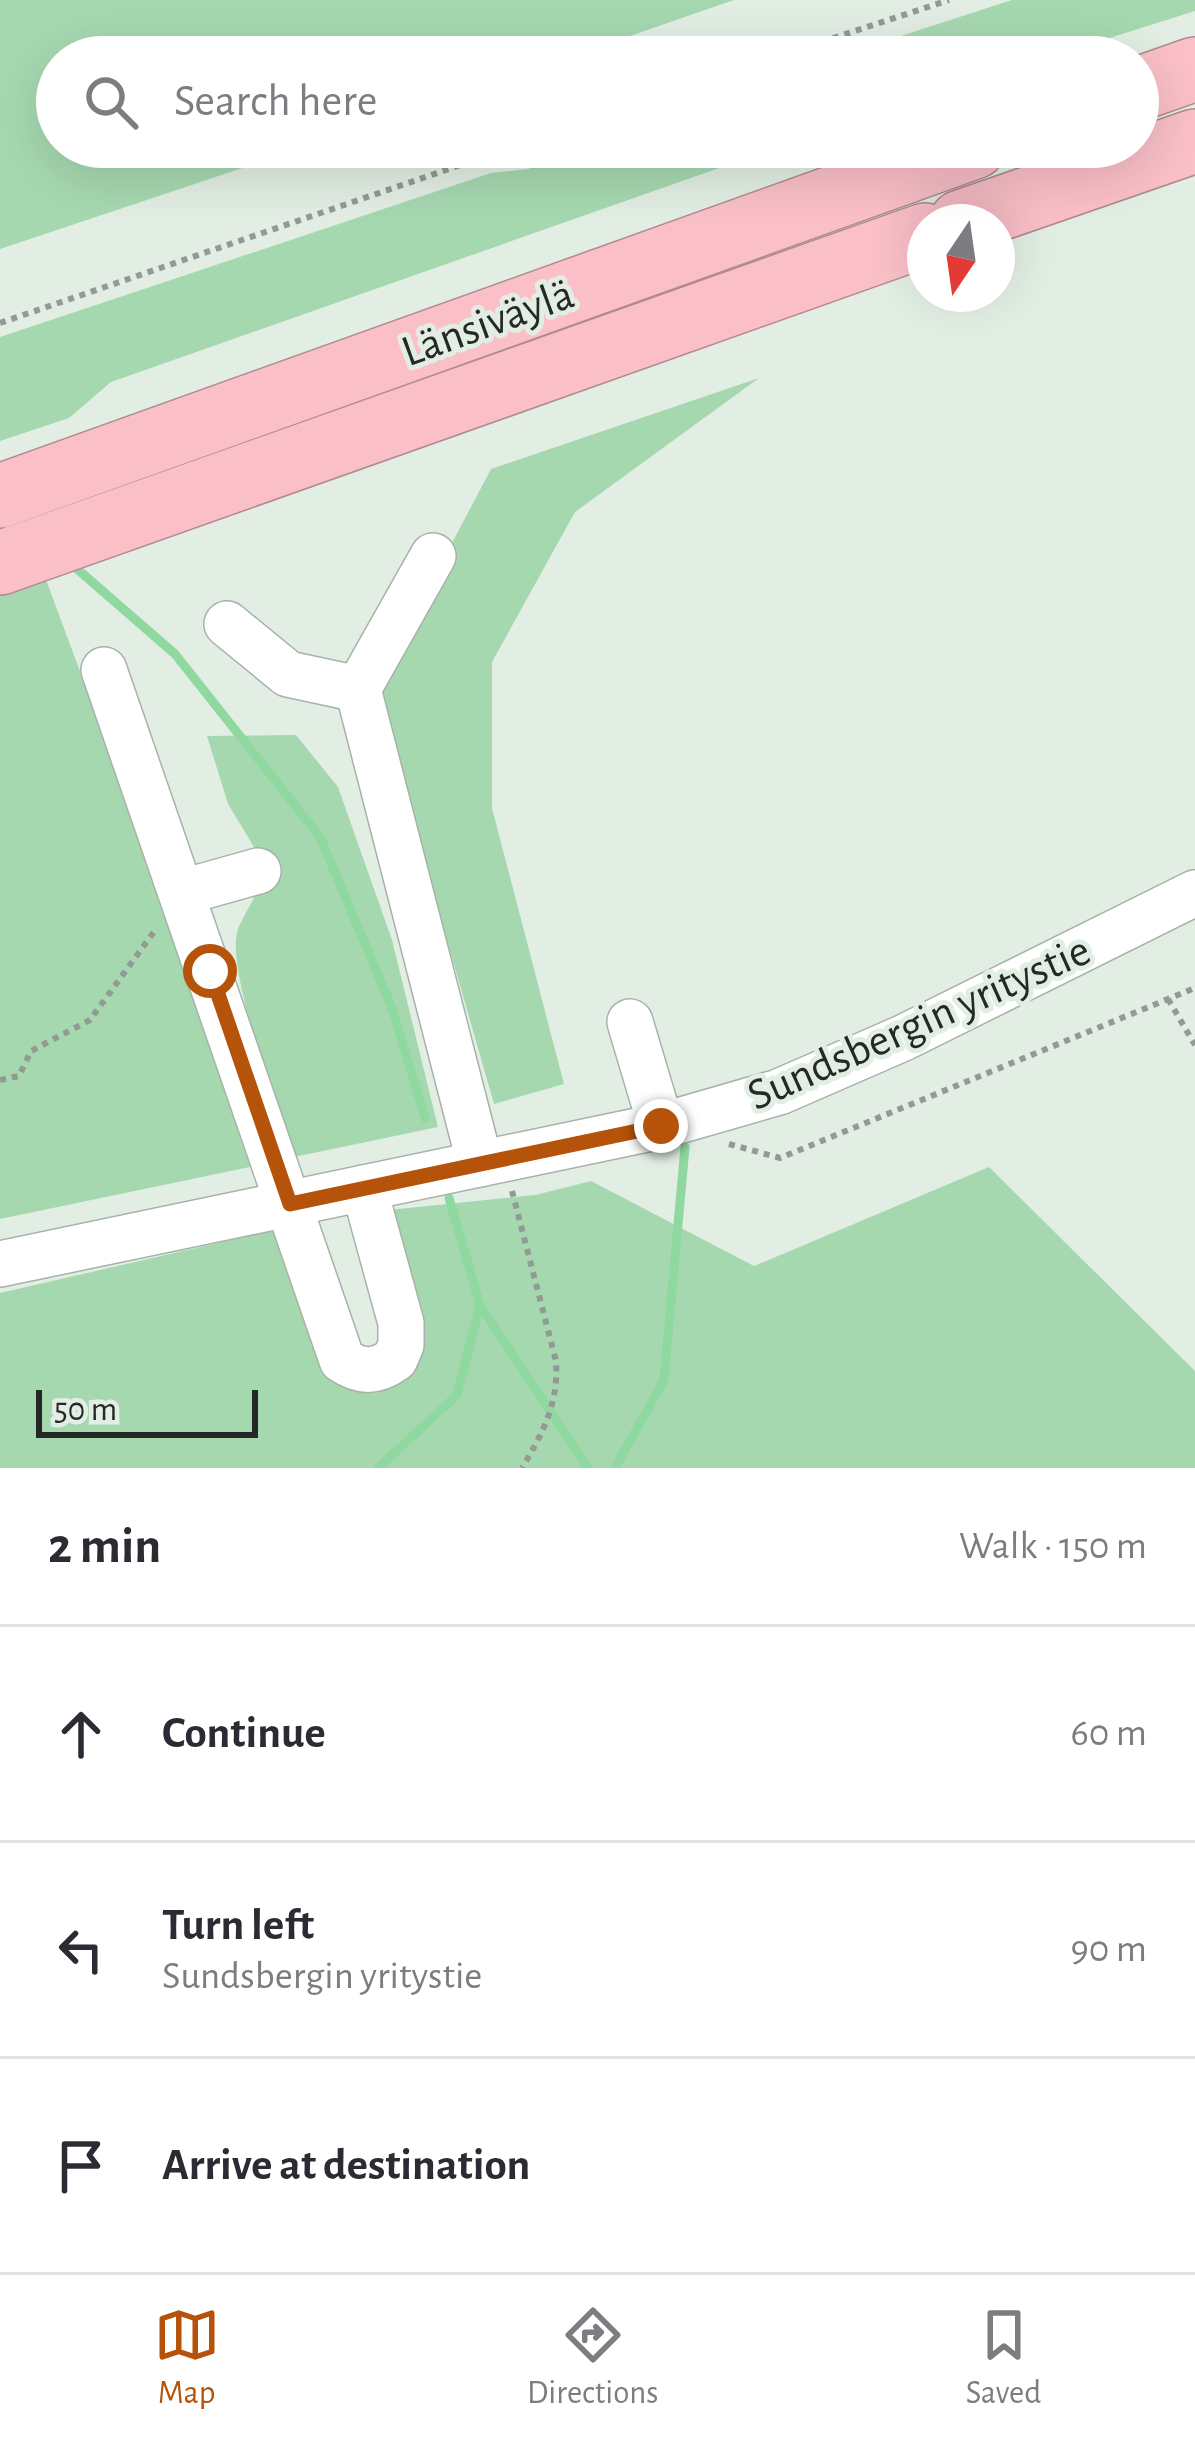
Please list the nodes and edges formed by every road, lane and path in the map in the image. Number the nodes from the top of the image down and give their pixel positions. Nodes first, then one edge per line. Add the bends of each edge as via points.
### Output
1 (949, 0) edge
2 (840, 36) edge
3 (1195, 69) edge
4 (1159, 82) edge
5 (1195, 141) edge
6 (1159, 153) edge
7 (452, 168) edge
8 (915, 168) edge
9 (1117, 168) edge
10 (1013, 204) edge
11 (907, 241) edge
12 (0, 323) edge
13 (0, 496) edge
14 (433, 556) dead end
15 (0, 563) edge
16 (227, 624) dead end
17 (104, 670) dead end
18 (358, 688) junction
19 (257, 872) dead end
20 (183, 892) junction
21 (1195, 893) edge
22 (1195, 988) edge
23 (1168, 999) junction
24 (630, 1022) dead end
25 (1195, 1045) edge
26 (0, 1080) edge
27 (661, 1126) junction
28 (492, 1162) junction
29 (364, 1188) junction
30 (290, 1204) junction
31 (0, 1264) edge
32 (522, 1468) edge

1 - 2 path
3 - 4 highway
5 - 6 highway
7 - 12 path
8 - 13 highway, Länsiväylä
9 - 10 highway
11 - 15 highway, Länsiväylä
14 - 18 street
16 - 18 street via 288,674
17 - 20 street
18 - 28 street
19 - 20 street
20 - 26 path via 90,1020 31,1051 19,1076
20 - 30 street
21 - 27 street, Sundsbergin yritystie via 903,1038 778,1092
22 - 23 path
23 - 25 path
23 - 27 path via 780,1158
24 - 27 street
27 - 28 street, Sundsbergin yritystie
28 - 29 street, Sundsbergin yritystie
28 - 32 path via 556,1360 558,1389
29 - 30 street, Sundsbergin yritystie
29 - 30 street via 401,1323 395,1359 370,1371 342,1360
30 - 31 street, Sundsbergin yritystie

